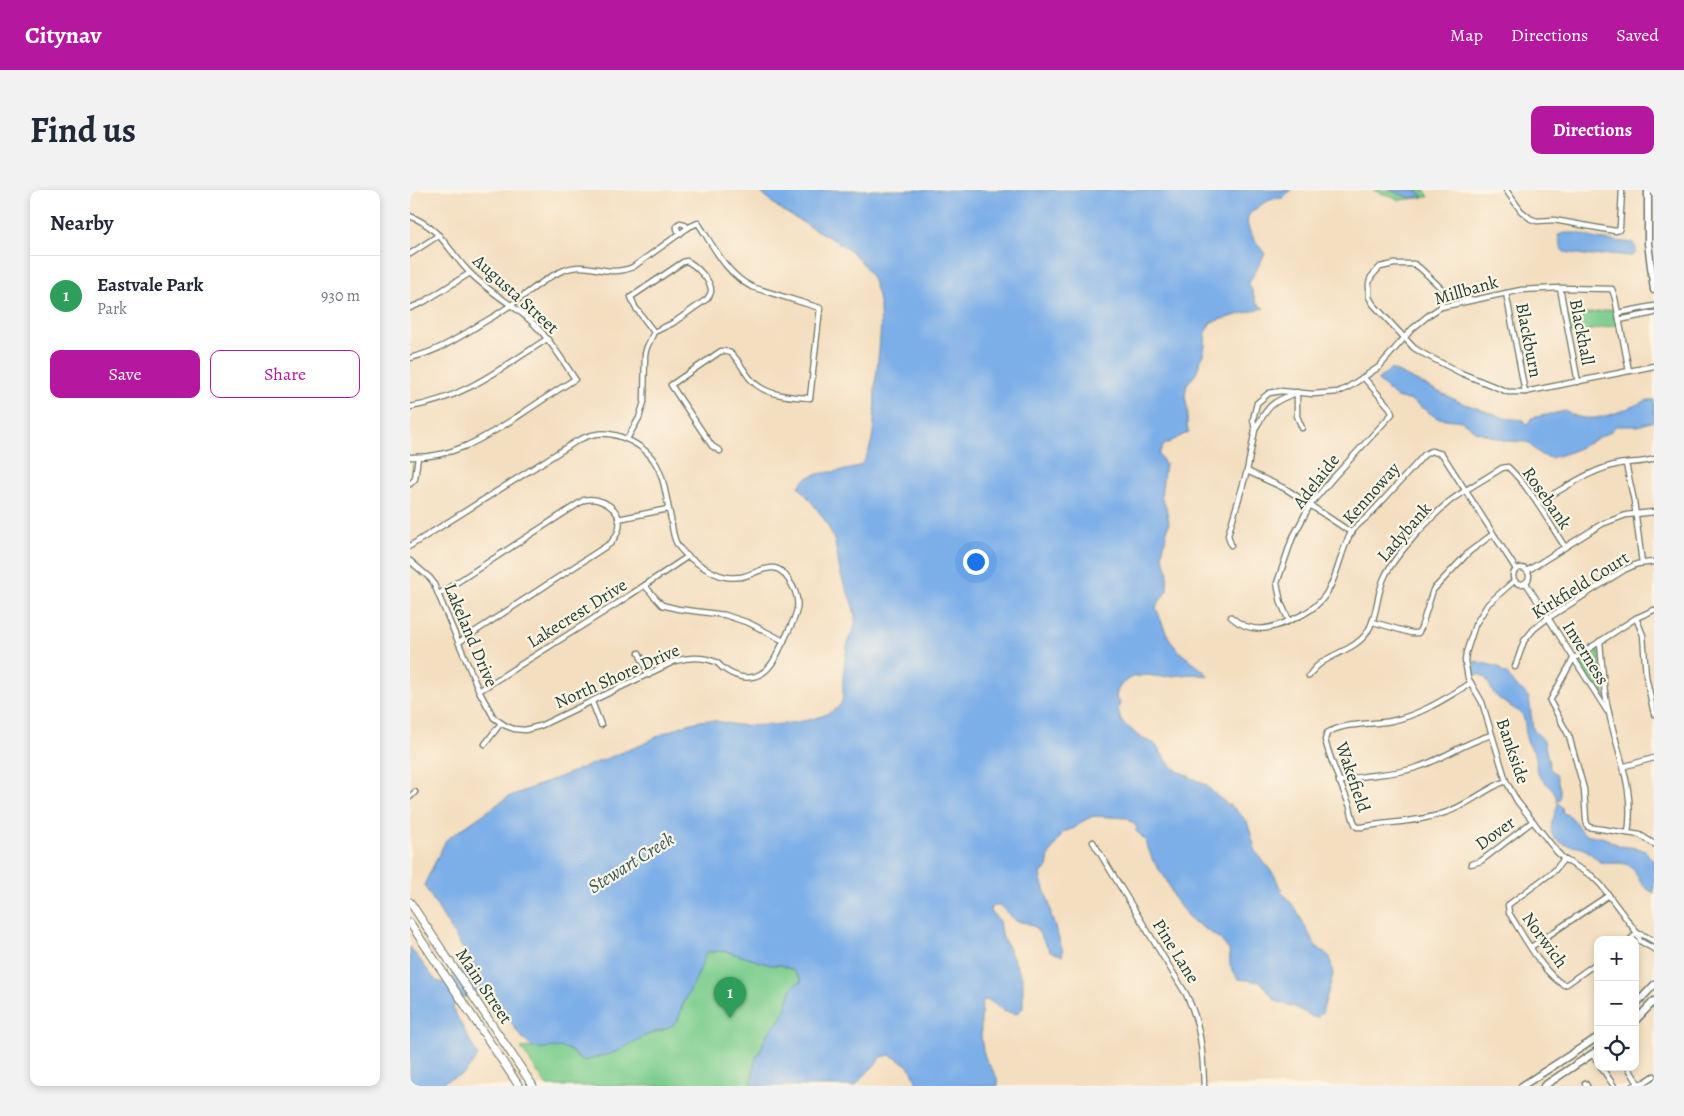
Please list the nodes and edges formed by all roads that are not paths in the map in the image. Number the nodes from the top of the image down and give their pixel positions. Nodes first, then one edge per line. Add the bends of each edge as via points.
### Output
1 (1506, 190) edge
2 (1622, 190) edge
3 (1648, 190) edge
4 (410, 216) edge
5 (688, 228) junction
6 (680, 234) junction
7 (439, 235) junction
8 (410, 254) edge
9 (470, 273) junction
10 (1560, 288) junction
11 (1442, 290) junction
12 (1654, 290) edge
13 (1506, 293) junction
14 (1472, 300) junction
15 (510, 306) junction
16 (1654, 306) edge
17 (410, 308) edge
18 (1441, 308) junction
19 (1618, 313) junction
20 (1654, 313) edge
21 (1619, 320) junction
22 (654, 332) junction
23 (1404, 338) junction
24 (547, 339) junction
25 (410, 358) edge
26 (1654, 366) edge
27 (1629, 371) junction
28 (1364, 378) junction
29 (1578, 382) junction
30 (1297, 392) junction
31 (1525, 392) junction
32 (410, 407) edge
33 (1302, 428) dead end
34 (1255, 430) junction
35 (627, 440) junction
36 (720, 451) dead end
37 (410, 457) edge
38 (418, 457) junction
39 (1654, 459) edge
40 (1626, 464) junction
41 (1506, 467) joint
42 (1247, 471) junction
43 (410, 484) edge
44 (1466, 491) junction
45 (1537, 503) junction
46 (1310, 505) junction
47 (668, 509) junction
48 (1654, 512) edge
49 (1635, 513) junction
50 (618, 519) junction
51 (1352, 533) junction
52 (1494, 534) junction
53 (1231, 544) dead end
54 (410, 546) edge
55 (1565, 547) junction
56 (688, 557) junction
57 (410, 561) edge
58 (1654, 562) edge
59 (1642, 563) junction
60 (1516, 569) junction
61 (1527, 571) junction
62 (1514, 581) junction
63 (1526, 583) junction
64 (645, 586) junction
65 (439, 594) junction
66 (1654, 610) edge
67 (1231, 617) dead end
68 (1548, 618) junction
69 (1636, 618) junction
70 (1289, 621) junction
71 (1373, 622) junction
72 (784, 640) junction
73 (1600, 641) junction
74 (458, 642) junction
75 (639, 653) dead end
76 (1573, 659) junction
77 (1515, 667) dead end
78 (649, 674) junction
79 (1308, 676) dead end
80 (1471, 683) junction
81 (479, 691) junction
82 (592, 702) junction
83 (1608, 712) junction
84 (1654, 714) edge
85 (501, 724) junction
86 (601, 725) dead end
87 (1492, 734) junction
88 (486, 744) dead end
89 (1654, 758) edge
90 (1625, 766) junction
91 (1506, 781) junction
92 (1339, 782) junction
93 (415, 792) dead end
94 (410, 797) edge
95 (1533, 821) junction
96 (1628, 833) junction
97 (1093, 842) dead end
98 (1654, 844) edge
99 (1564, 859) junction
100 (1471, 864) dead end
101 (1609, 895) junction
102 (410, 902) edge
103 (410, 922) edge
104 (1637, 933) junction
105 (1634, 936) edge
106 (1654, 941) edge
107 (1531, 947) junction
108 (1654, 949) edge
109 (1594, 965) edge
110 (1654, 985) edge
111 (1639, 1001) edge
112 (1654, 1001) edge
113 (1639, 1017) edge
114 (1594, 1040) edge
115 (1594, 1053) edge
116 (1604, 1071) edge
117 (1630, 1071) edge
118 (1654, 1076) edge
119 (1637, 1085) edge
120 (519, 1086) edge
121 (533, 1086) edge
122 (1204, 1086) edge
123 (1522, 1086) edge
124 (1544, 1086) edge
125 (1614, 1086) edge

1 - 2 street via 1524,214 1535,221 1554,220 1614,231 1620,227
3 - 12 main road via 1648,243
4 - 7 street, Augusta Street via 427,224
5 - 6 street
5 - 6 street via 684,224 677,225
5 - 36 street via 698,223 729,270 742,282 820,308 810,398 764,390 752,382 732,354 724,350 671,384 712,446
6 - 15 street via 624,270 570,268
7 - 8 street
7 - 9 street, Augusta Street
9 - 15 street, Augusta Street
9 - 17 street
10 - 13 street, Millbank
10 - 19 street, Millbank via 1612,289
10 - 29 street, Blackhall
11 - 14 street
11 - 18 street
11 - 23 street via 1414,264 1384,266 1373,273 1369,297
13 - 14 street, Millbank
13 - 31 street, Blackburn
14 - 18 street, Millbank
15 - 24 street, Augusta Street via 523,314
15 - 25 street via 438,350
16 - 19 street
18 - 23 street, Millbank
19 - 21 street
20 - 21 street
21 - 27 street
22 - 22 street via 632,298 687,261 698,268 709,284 710,294
22 - 35 street via 645,354 642,409
23 - 28 street, Millbank via 1379,367
23 - 31 street via 1414,348 1461,373 1508,392
24 - 32 street via 460,393
24 - 38 street, Augusta Street via 575,379 469,446
26 - 27 street
27 - 29 street
28 - 30 street, Millbank via 1338,392
28 - 46 street, Adelaide via 1392,414
29 - 31 street
30 - 33 street via 1297,416
30 - 34 street, Millbank via 1272,404
30 - 34 street, Millbank via 1269,393 1257,403 1253,419
34 - 42 street, Millbank
35 - 47 street via 655,460 663,479
35 - 54 street via 607,433 584,436
37 - 38 street
38 - 43 street via 415,479
39 - 40 street
40 - 45 street via 1584,476
40 - 49 street
41 - 44 street, Ladybank
41 - 45 street, Rosebank via 1512,470
42 - 46 street via 1286,489
42 - 53 street, Millbank via 1228,536
44 - 51 street, Kennoway via 1442,454 1431,451
44 - 52 street
44 - 71 street, Ladybank via 1443,508 1392,562 1384,578
45 - 55 street, Rosebank
46 - 51 street
46 - 70 street, Adelaide via 1292,539 1277,583
47 - 50 street
47 - 56 street via 676,543
48 - 49 street
49 - 55 street via 1602,524
49 - 59 street
50 - 65 street via 606,503 594,498 584,500
50 - 74 street via 619,528 611,543
51 - 70 street, Kennoway via 1324,597 1306,613
52 - 60 street
52 - 71 street via 1475,546 1433,590 1418,633
55 - 61 street
56 - 64 street, Lakecrest Drive
56 - 72 street, North Shore Drive via 726,577 775,568 784,574 799,601
57 - 65 street, Lakeland Drive via 430,578
58 - 59 street, Kirkfield Court
59 - 68 street, Kirkfield Court via 1613,576
60 - 61 street
60 - 62 street via 1512,574
61 - 63 street
62 - 63 street
62 - 80 street, Bankside via 1492,599 1475,625 1465,661
63 - 68 street, Inverness
64 - 72 street via 662,605 724,615
64 - 81 street, Lakecrest Drive
65 - 74 street, Lakeland Drive
66 - 69 street
67 - 70 street, Kennoway via 1257,629 1276,627
68 - 76 street, Inverness
68 - 77 street, Kirkfield Court via 1524,641
69 - 73 street
69 - 84 street via 1643,635 1646,676
71 - 79 street, Ladybank via 1365,635 1320,663
72 - 78 street, North Shore Drive via 767,670 755,676 740,677 704,658 688,658
73 - 76 street
73 - 83 street, Inverness
74 - 81 street, Lakeland Drive
75 - 78 street
76 - 83 street, Inverness
76 - 96 street via 1550,701 1569,736 1584,789 1586,824 1591,828
78 - 82 street, North Shore Drive
80 - 87 street, Bankside via 1482,702
80 - 92 street, Wakefield via 1425,710 1392,721 1330,732 1325,736 1326,743
81 - 85 street, Lakeland Drive
82 - 85 street, North Shore Drive via 530,729 514,729
82 - 86 street
83 - 90 street, Inverness
85 - 88 street
87 - 91 street, Bankside
87 - 92 street via 1412,769
89 - 90 street
90 - 96 street, Inverness via 1629,792
91 - 92 street, Wakefield via 1436,815 1357,827
91 - 95 street, Bankside
93 - 94 street
95 - 99 street, Bankside
95 - 100 street, Dover via 1481,861
96 - 98 street
97 - 122 street, Pine Lane via 1194,1010 1202,1040
99 - 101 street, Bankside via 1592,876
99 - 107 street, Norwich via 1554,871 1508,905 1509,913
101 - 104 street, Bankside
101 - 107 street
102 - 121 main road, Main Street
103 - 120 main road, Main Street
104 - 105 street
104 - 106 street, Bankside
104 - 108 street, Bankside via 1640,941
107 - 109 street, Norwich via 1551,975 1564,985
110 - 111 main road
112 - 113 main road
114 - 123 main road
115 - 124 main road
116 - 125 street
117 - 119 street
118 - 119 street

